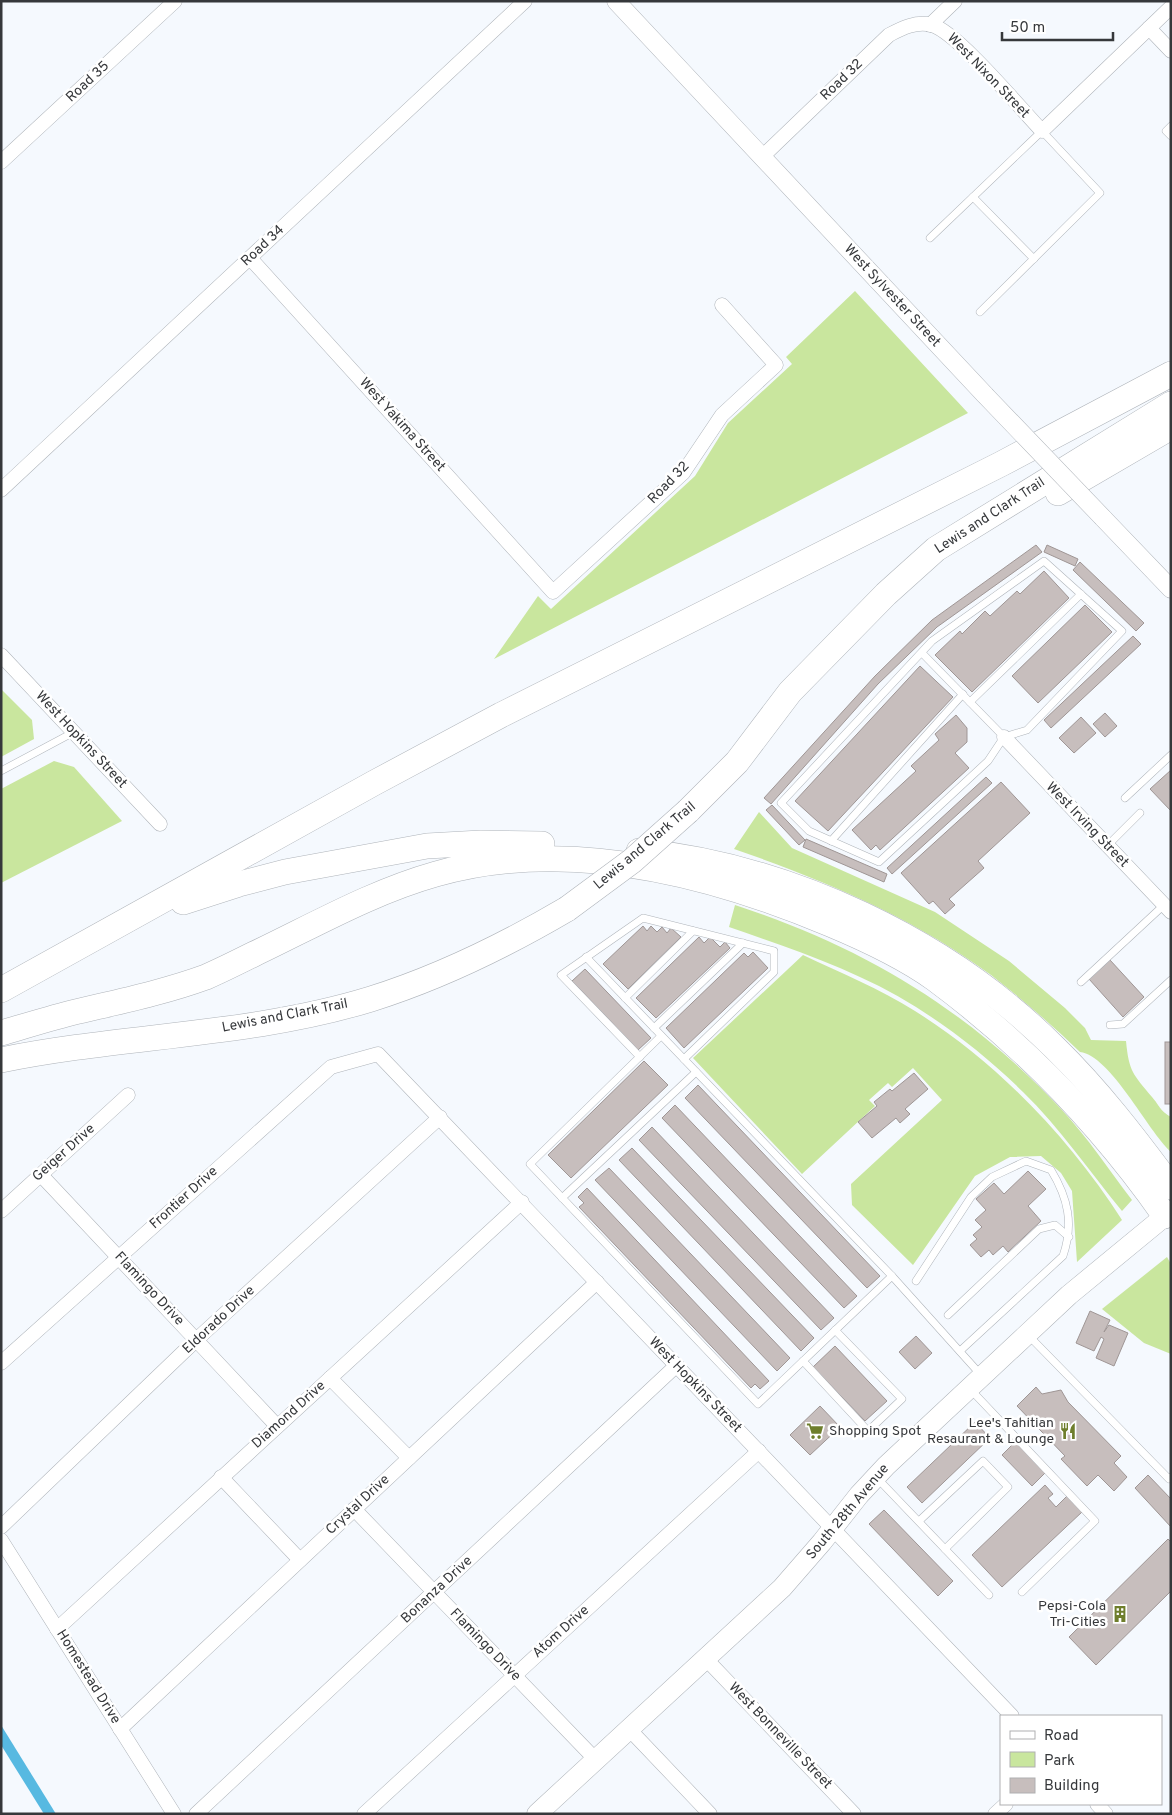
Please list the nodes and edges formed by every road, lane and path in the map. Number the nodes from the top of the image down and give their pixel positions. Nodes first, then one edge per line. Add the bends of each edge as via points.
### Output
1 (175, 1) edge
2 (525, 1) edge
3 (616, 1) edge
4 (955, 1) edge
5 (1171, 7) edge
6 (930, 25) junction
7 (1149, 28) junction
8 (1171, 51) edge
9 (1171, 126) edge
10 (1042, 132) junction
11 (1171, 136) edge
12 (763, 156) junction
13 (1, 162) edge
14 (973, 196) junction
15 (930, 238) dead end
16 (250, 258) junction
17 (1034, 259) junction
18 (722, 305) dead end
19 (980, 312) dead end
20 (1171, 374) edge
21 (1171, 404) edge
22 (1171, 427) edge
23 (1, 490) edge
24 (1171, 589) edge
25 (553, 592) joint
26 (886, 594) junction
27 (1081, 594) junction
28 (922, 653) junction
29 (1, 655) edge
30 (963, 694) junction
31 (970, 702) junction
32 (74, 732) junction
33 (1004, 737) junction
34 (1171, 755) edge
35 (1, 771) edge
36 (1126, 798) dead end
37 (1140, 813) dead end
38 (160, 824) dead end
39 (831, 841) junction
40 (1108, 846) junction
41 (1168, 909) edge
42 (694, 931) junction
43 (743, 943) junction
44 (71, 950) junction
45 (586, 957) junction
46 (1171, 980) edge
47 (1081, 982) dead end
48 (1, 990) edge
49 (625, 998) junction
50 (1110, 1025) dead end
51 (654, 1028) junction
52 (1, 1033) edge
53 (662, 1036) junction
54 (378, 1054) joint
55 (640, 1057) junction
56 (684, 1059) junction
57 (1, 1060) edge
58 (696, 1072) junction
59 (128, 1095) dead end
60 (440, 1117) junction
61 (41, 1174) junction
62 (1171, 1187) edge
63 (562, 1198) junction
64 (522, 1202) junction
65 (1, 1211) edge
66 (1168, 1214) edge
67 (1069, 1237) junction
68 (118, 1257) junction
69 (892, 1276) junction
70 (916, 1281) dead end
71 (596, 1282) junction
72 (948, 1315) dead end
73 (835, 1330) junction
74 (1027, 1334) junction
75 (196, 1340) junction
76 (960, 1351) junction
77 (802, 1361) junction
78 (1, 1363) edge
79 (677, 1365) junction
80 (330, 1378) junction
81 (976, 1382) junction
82 (277, 1426) junction
83 (759, 1451) junction
84 (409, 1458) junction
85 (875, 1476) junction
86 (221, 1477) junction
87 (1171, 1477) edge
88 (354, 1509) junction
89 (919, 1521) junction
90 (1, 1527) edge
91 (833, 1529) junction
92 (1, 1540) edge
93 (945, 1549) junction
94 (300, 1560) junction
95 (434, 1592) junction
96 (1022, 1592) dead end
97 (989, 1595) dead end
98 (57, 1629) junction
99 (706, 1659) junction
100 (514, 1675) junction
101 (1011, 1715) edge
102 (120, 1729) junction
103 (629, 1729) junction
104 (596, 1760) junction
105 (1005, 1805) edge
106 (174, 1814) edge
107 (196, 1814) edge
108 (364, 1814) edge
109 (537, 1814) edge
110 (710, 1814) edge
111 (854, 1814) edge
112 (995, 1814) edge

1 - 13 street, Road 35
2 - 16 street, Road 34
3 - 12 street, West Sylvester Street
4 - 6 street
5 - 7 street
6 - 10 street, West Nixon Street via 951,36
6 - 12 street, Road 32 via 910,25 889,36
7 - 8 street
7 - 10 street
9 - 11 lane via 1166,131
10 - 14 lane
10 - 17 lane via 1100,193
12 - 24 street, West Sylvester Street, bridge via 814,214
14 - 15 lane
14 - 17 lane
16 - 23 street, Road 34
16 - 25 street, West Yakima Street
17 - 19 lane
18 - 25 street, Road 32 via 776,365 722,415 683,473
20 - 44 highway via 1001,464 493,719
21 - 26 highway, Lewis and Clark Trail via 936,549
22 - 26 highway via 981,538 923,578
26 - 57 highway, Lewis and Clark Trail, bridge via 790,692 737,762 688,811 632,861 566,909 494,950 370,1000 284,1019
27 - 28 lane via 1044,561 932,641
27 - 31 lane
27 - 33 lane via 1122,631 1027,730
28 - 30 lane
28 - 39 lane via 782,803 810,831
29 - 32 street, West Hopkins Street
30 - 31 lane
30 - 39 lane
31 - 33 lane
32 - 35 lane
32 - 38 street, West Hopkins Street
33 - 39 lane via 988,761 879,862
33 - 40 street, West Irving Street
34 - 36 lane
37 - 40 lane
40 - 41 street, West Irving Street
41 - 47 lane
42 - 43 lane
42 - 45 lane via 643,918
42 - 49 lane
43 - 51 lane
43 - 56 lane via 774,951 774,972
44 - 48 highway
44 - 62 highway via 148,915 239,884 285,872 427,846 481,843 572,845 674,855 735,867 804,889 883,925 945,960 1053,1046 1111,1109
45 - 49 lane
45 - 55 lane via 560,975
46 - 50 lane via 1123,1024
49 - 51 lane
51 - 53 lane
52 - 66 highway via 142,998 208,976 370,898 436,874 524,859 568,859 665,871 728,886 797,910 871,942 933,977 995,1027 1058,1085
53 - 55 lane
53 - 56 lane
54 - 60 street, West Hopkins Street
54 - 68 street, Frontier Drive via 331,1067
55 - 63 lane via 530,1164
56 - 58 lane
58 - 63 lane
58 - 69 lane
59 - 61 street, Geiger Drive
60 - 64 street, West Hopkins Street
60 - 75 street, Eldorado Drive
61 - 65 street, Geiger Drive
61 - 68 street, Flamingo Drive
63 - 77 lane via 758,1404
64 - 71 street, West Hopkins Street
64 - 80 street, Diamond Drive
66 - 74 main road, South 28th Avenue
67 - 70 lane via 1064,1192 1051,1170 1026,1161 992,1177 971,1197
67 - 72 lane via 1055,1225 1039,1229
67 - 76 lane via 1063,1256
68 - 75 street, Flamingo Drive
68 - 78 street, Frontier Drive
69 - 73 lane
69 - 76 lane
71 - 79 street, West Hopkins Street
71 - 84 street, Crystal Drive
73 - 77 lane
73 - 77 lane via 902,1398 868,1431
74 - 81 main road, South 28th Avenue
74 - 87 lane via 1169,1479
75 - 82 street, Flamingo Drive
75 - 90 street, Eldorado Drive
76 - 81 lane
79 - 83 street, West Hopkins Street
79 - 95 street, Bonanza Drive
80 - 82 street, Diamond Drive
80 - 84 street
81 - 85 main road, South 28th Avenue
81 - 96 lane via 1095,1521
82 - 86 street, Diamond Drive
83 - 91 street, West Hopkins Street
83 - 100 street, Atom Drive
84 - 88 street, Crystal Drive
85 - 89 lane
85 - 91 main road, South 28th Avenue
86 - 94 street
86 - 98 street, Diamond Drive
88 - 94 street, Crystal Drive
88 - 95 street, Flamingo Drive
89 - 93 lane
89 - 93 lane via 983,1461 1008,1487
91 - 99 main road, South 28th Avenue via 782,1588
91 - 101 street, West Hopkins Street
92 - 98 street, Homestead Drive
93 - 97 lane
94 - 102 street, Crystal Drive
95 - 100 street, Flamingo Drive
95 - 107 street, Bonanza Drive
98 - 102 street, Homestead Drive
99 - 103 main road, South 28th Avenue
99 - 111 street, West Bonneville Street
100 - 104 street, Flamingo Drive
100 - 108 street, Atom Drive
102 - 106 street, Homestead Drive
103 - 104 main road, South 28th Avenue
103 - 110 street
104 - 109 main road, South 28th Avenue
105 - 112 street

